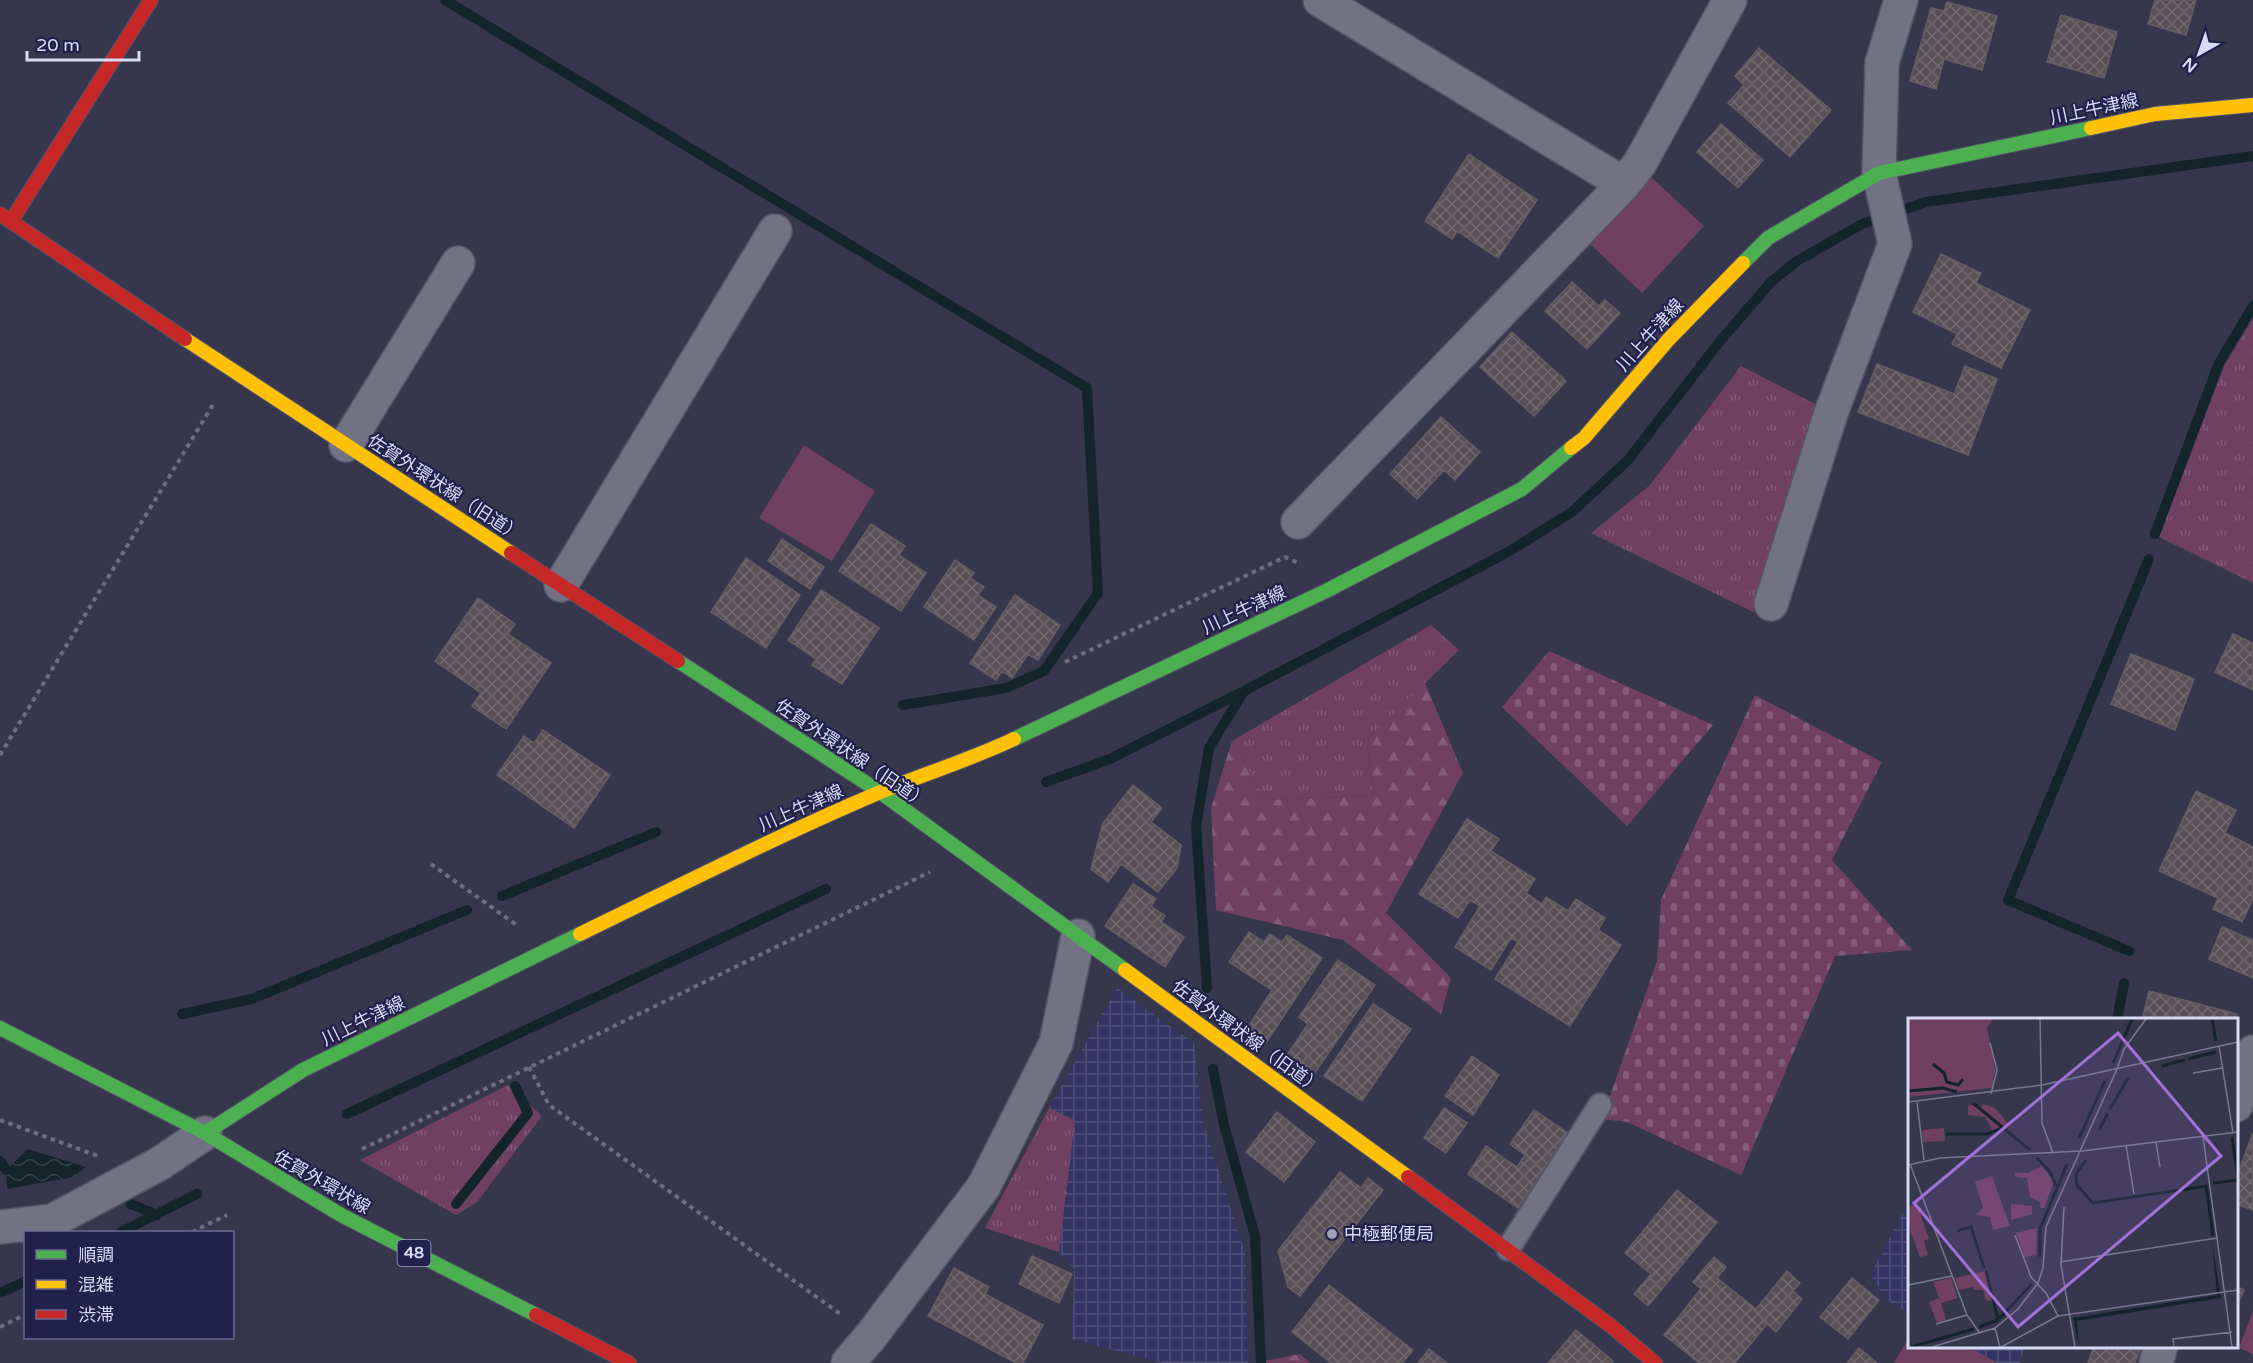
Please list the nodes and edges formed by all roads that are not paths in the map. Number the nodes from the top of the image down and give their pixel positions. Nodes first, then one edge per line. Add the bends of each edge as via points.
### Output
1 (151, 0) edge
2 (1320, 0) edge
3 (1730, 0) edge
4 (1901, 0) edge
5 (2253, 105) edge
6 (1879, 173) junction
7 (1624, 184) junction
8 (5, 218) edge
9 (775, 231) dead end
10 (458, 263) dead end
11 (346, 445) junction
12 (1298, 522) dead end
13 (561, 585) junction
14 (1772, 604) dead end
15 (880, 792) junction
16 (1078, 936) junction
17 (0, 1028) edge
18 (2253, 1052) edge
19 (2238, 1099) edge
20 (1600, 1105) dead end
21 (205, 1133) junction
22 (0, 1227) edge
23 (1508, 1249) junction
24 (2161, 1348) edge
25 (629, 1363) edge
26 (848, 1363) edge
27 (1655, 1363) edge
28 (2156, 1363) edge

1 - 8 main road
2 - 7 street
3 - 7 street via 1640,163
4 - 6 street via 1882,63
5 - 6 main road, 川上牛津線 via 2155,114
6 - 14 street via 1895,244 1831,413
6 - 15 main road, 川上牛津線 via 1768,238 1669,339 1584,438 1522,489 1326,591 988,751
7 - 12 street
8 - 11 main road, 佐賀外環状線（旧道）
9 - 13 street
10 - 11 street
11 - 13 main road, 佐賀外環状線（旧道）
13 - 15 main road, 佐賀外環状線（旧道）
15 - 16 main road, 佐賀外環状線（旧道）
15 - 21 main road, 川上牛津線 via 777,838 303,1070
16 - 23 main road, 佐賀外環状線（旧道）
16 - 26 street via 1056,1043 984,1186
17 - 21 main road, 佐賀外環状線 / 48
18 - 19 street
20 - 23 lane
21 - 22 street via 159,1164 52,1221
21 - 25 main road, 佐賀外環状線 / 48 via 341,1215
23 - 27 main road, 佐賀外環状線（旧道）
24 - 28 street

